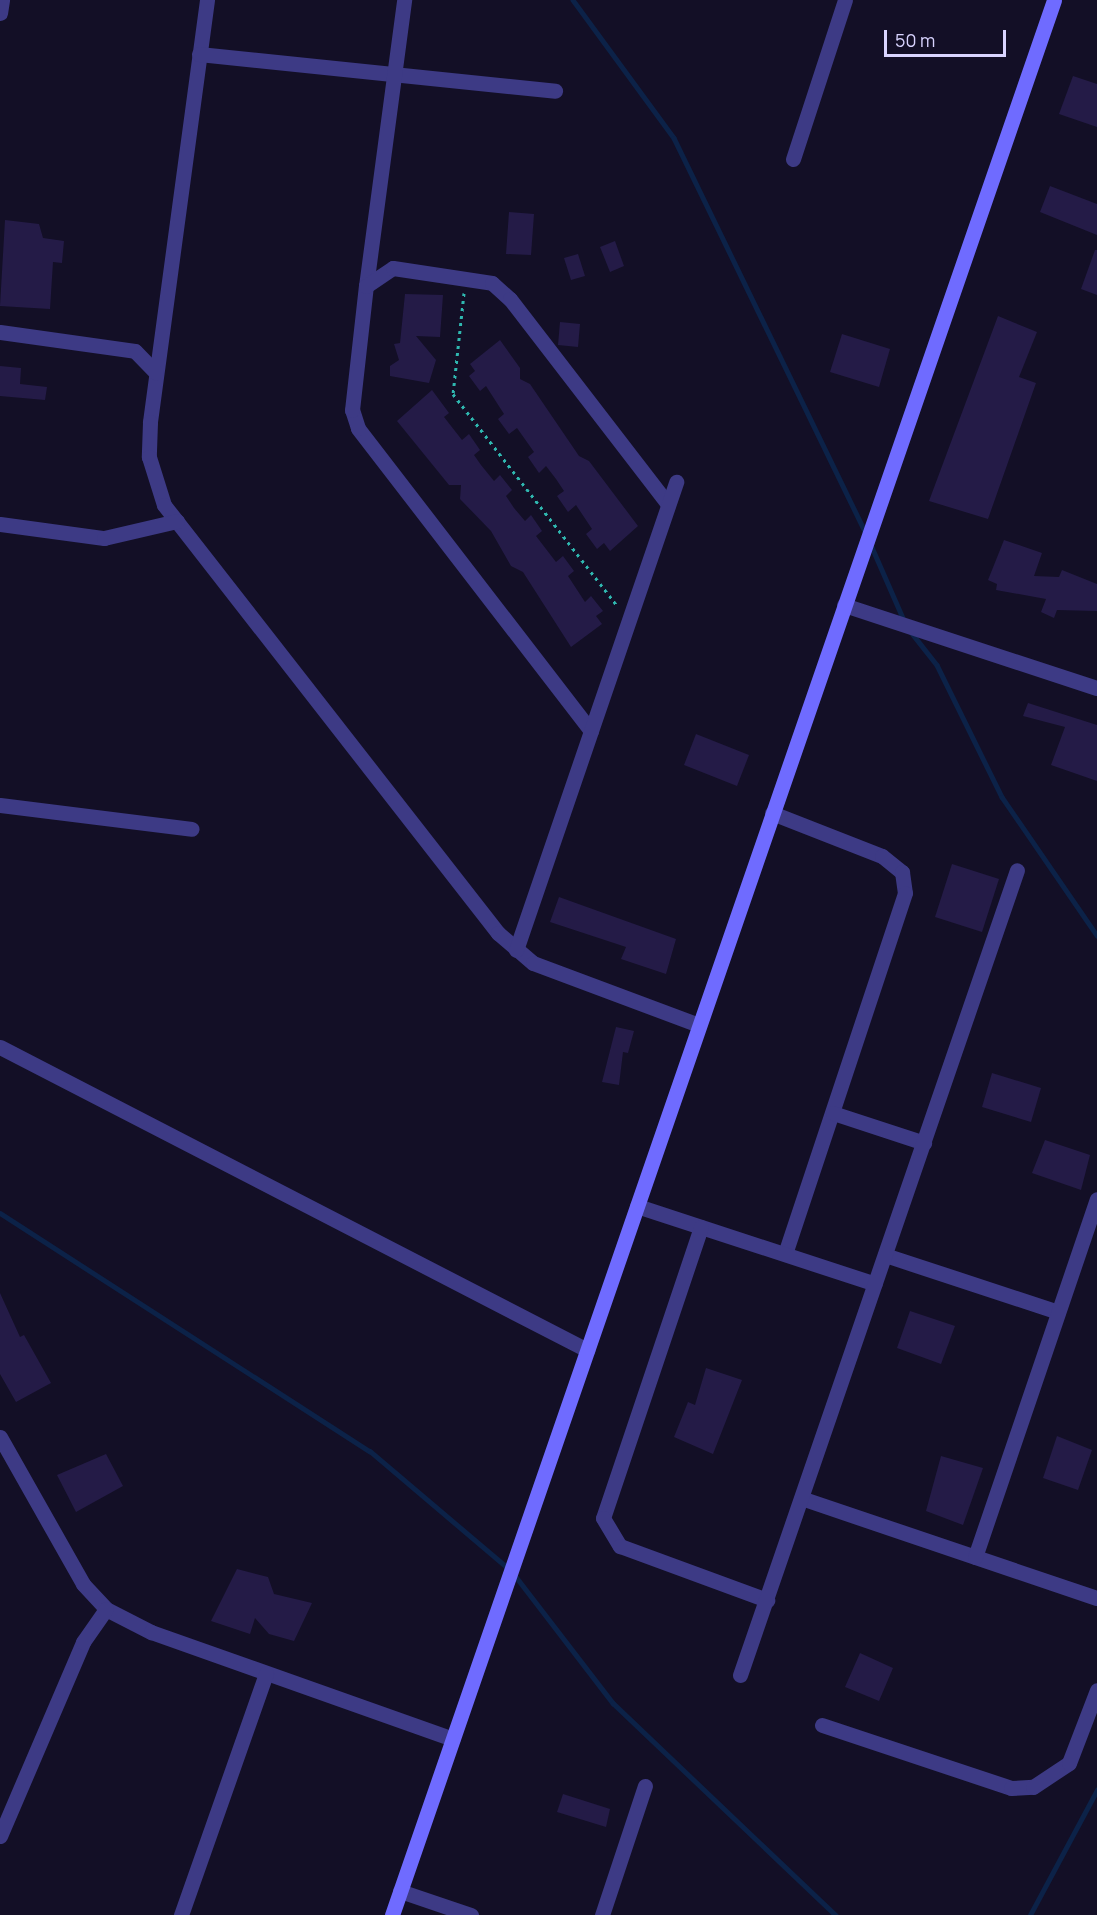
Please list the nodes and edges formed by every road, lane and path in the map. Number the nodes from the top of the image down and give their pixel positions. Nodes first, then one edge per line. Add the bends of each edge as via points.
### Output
1 (2, 0) edge
2 (207, 0) edge
3 (404, 0) edge
4 (845, 0) edge
5 (1054, 0) edge
6 (0, 13) edge
7 (199, 54) junction
8 (398, 72) junction
9 (555, 91) dead end
10 (793, 159) dead end
11 (466, 279) junction
12 (366, 286) junction
13 (0, 332) edge
14 (156, 373) junction
15 (676, 482) dead end
16 (668, 504) junction
17 (177, 521) junction
18 (0, 524) edge
19 (844, 605) junction
20 (628, 620) junction
21 (1097, 688) edge
22 (591, 731) junction
23 (0, 805) edge
24 (772, 813) junction
25 (192, 829) dead end
26 (1017, 870) dead end
27 (516, 950) junction
28 (699, 1025) junction
29 (0, 1047) edge
30 (833, 1113) junction
31 (924, 1143) junction
32 (1097, 1199) edge
33 (637, 1206) junction
34 (701, 1227) junction
35 (784, 1254) junction
36 (885, 1255) junction
37 (875, 1284) junction
38 (1058, 1312) junction
39 (587, 1350) junction
40 (0, 1437) edge
41 (804, 1499) junction
42 (975, 1557) junction
43 (1097, 1598) edge
44 (767, 1600) junction
45 (106, 1609) junction
46 (266, 1673) junction
47 (740, 1675) dead end
48 (1097, 1689) edge
49 (822, 1725) dead end
50 (453, 1739) junction
51 (645, 1786) dead end
52 (0, 1836) edge
53 (400, 1891) junction
54 (181, 1915) edge
55 (392, 1915) edge
56 (471, 1915) edge
57 (602, 1915) edge

1 - 6 street
2 - 7 street
3 - 8 street
4 - 10 street
5 - 19 street
7 - 8 street
7 - 14 street
8 - 9 street
8 - 12 street
11 - 12 street via 393,268
11 - 16 street via 492,284 510,299
11 - 20 path via 453,394
12 - 22 street via 352,410 358,428
13 - 14 street via 135,351
14 - 17 street via 149,457 160,496
15 - 16 street
16 - 20 street
17 - 18 street via 104,538
17 - 27 street
19 - 21 street
19 - 24 street
20 - 22 street
22 - 27 street
23 - 25 street
24 - 28 street
24 - 30 street via 882,856 902,872 901,918
26 - 31 street
27 - 28 street via 533,963
28 - 33 street
29 - 39 street
30 - 31 street
30 - 35 street
31 - 36 street
32 - 38 street
33 - 34 street
33 - 39 street
34 - 35 street
34 - 44 street via 603,1518 620,1546
35 - 37 street
36 - 37 street
36 - 38 street
37 - 41 street
38 - 42 street
39 - 50 street
40 - 45 street via 83,1584
41 - 42 street
41 - 44 street
42 - 43 street
44 - 47 street
45 - 46 street via 151,1632
45 - 52 street via 83,1642
46 - 50 street
46 - 54 street
48 - 49 street via 1069,1763 1033,1787 1011,1788
50 - 53 street
51 - 57 street
53 - 55 street
53 - 56 street

